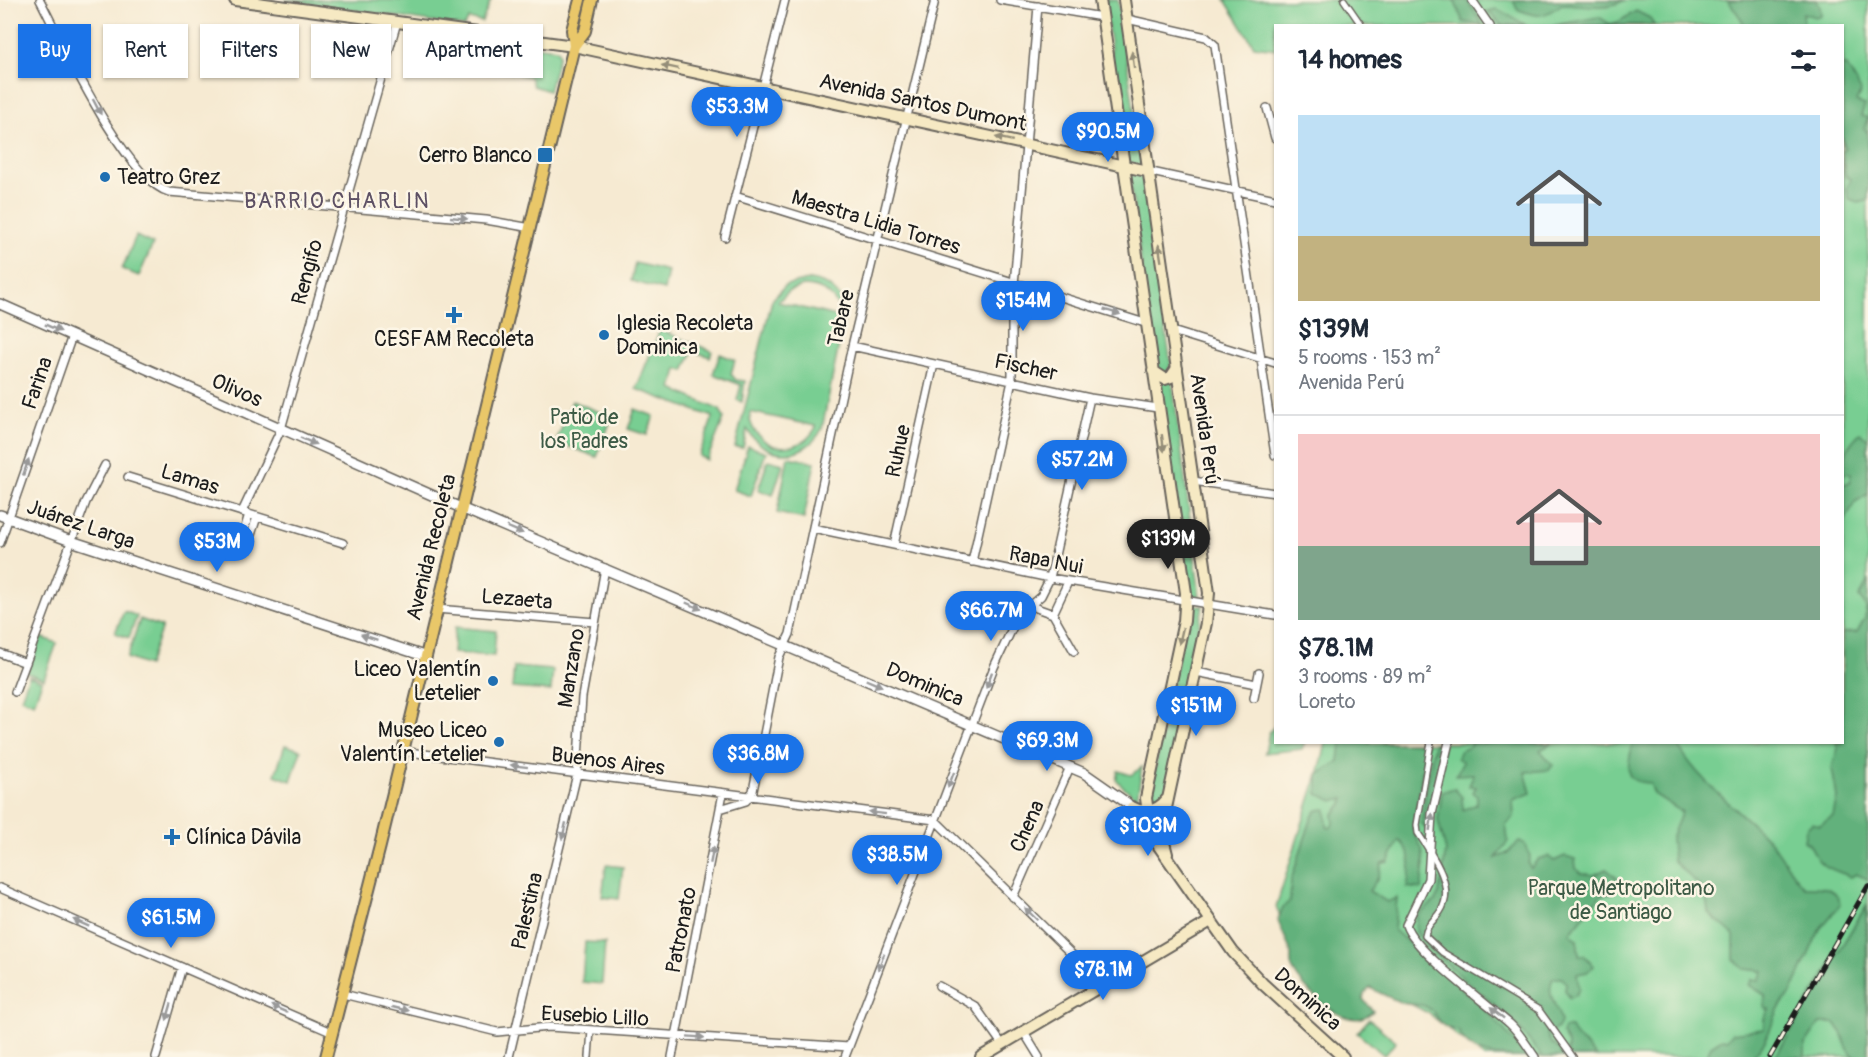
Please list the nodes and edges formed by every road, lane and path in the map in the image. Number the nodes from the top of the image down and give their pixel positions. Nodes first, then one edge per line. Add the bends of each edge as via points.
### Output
1 (40, 0) edge
2 (235, 0) edge
3 (580, 0) edge
4 (592, 0) edge
5 (785, 0) edge
6 (935, 0) edge
7 (1000, 0) edge
8 (1100, 0) edge
9 (1124, 0) edge
10 (1344, 0) edge
11 (1472, 0) edge
12 (1038, 6) junction
13 (1102, 17) junction
14 (1127, 19) junction
15 (397, 22) junction
16 (1361, 24) edge
17 (1489, 24) edge
18 (574, 45) junction
19 (763, 87) junction
20 (1267, 108) dead end
21 (907, 118) junction
22 (1274, 134) edge
23 (1026, 144) junction
24 (1123, 165) junction
25 (1148, 171) junction
26 (1236, 191) junction
27 (735, 196) junction
28 (1274, 199) edge
29 (342, 207) junction
30 (531, 228) junction
31 (725, 237) dead end
32 (877, 240) junction
33 (1014, 282) junction
34 (0, 304) edge
35 (1145, 322) junction
36 (1172, 331) junction
37 (72, 336) junction
38 (852, 346) junction
39 (1261, 359) junction
40 (1274, 363) edge
41 (934, 364) junction
42 (1177, 368) junction
43 (1153, 371) junction
44 (1012, 381) junction
45 (1090, 398) junction
46 (1158, 408) junction
47 (281, 429) junction
48 (1274, 448) edge
49 (105, 465) dead end
50 (128, 477) dead end
51 (1193, 481) junction
52 (1274, 493) edge
53 (461, 508) junction
54 (245, 513) junction
55 (4, 517) edge
56 (257, 517) junction
57 (813, 528) junction
58 (71, 541) junction
59 (0, 543) edge
60 (343, 543) dead end
61 (894, 545) junction
62 (972, 562) junction
63 (605, 568) junction
64 (1050, 578) junction
65 (1068, 582) junction
66 (1186, 600) junction
67 (1209, 604) junction
68 (1028, 605) junction
69 (436, 609) junction
70 (1053, 614) junction
71 (1274, 615) edge
72 (596, 622) junction
73 (785, 645) junction
74 (1074, 651) dead end
75 (0, 653) edge
76 (424, 656) junction
77 (26, 663) junction
78 (1196, 672) junction
79 (1259, 673) dead end
80 (1257, 684) junction
81 (15, 692) dead end
82 (1254, 698) dead end
83 (972, 725) junction
84 (1431, 744) edge
85 (1449, 744) edge
86 (401, 751) junction
87 (1070, 767) junction
88 (577, 774) junction
89 (723, 793) junction
90 (1169, 796) junction
91 (750, 797) junction
92 (1132, 807) junction
93 (720, 809) junction
94 (1146, 812) junction
95 (935, 820) junction
96 (1151, 835) junction
97 (1429, 850) junction
98 (1170, 860) junction
99 (0, 888) edge
100 (1013, 897) junction
101 (1211, 921) junction
102 (182, 967) junction
103 (1103, 985) junction
104 (939, 986) dead end
105 (343, 994) junction
106 (591, 1030) junction
107 (516, 1031) junction
108 (1023, 1031) junction
109 (333, 1033) junction
110 (677, 1036) junction
111 (1002, 1044) junction
112 (849, 1047) junction
113 (156, 1057) edge
114 (326, 1057) edge
115 (509, 1057) edge
116 (589, 1057) edge
117 (672, 1057) edge
118 (846, 1057) edge
119 (981, 1057) edge
120 (1039, 1057) edge
121 (1343, 1057) edge
122 (1535, 1057) edge
123 (1573, 1057) edge

1 -> 29 street via 106,124 156,186 170,192
2 - 15 main road, Avenida Santos Dumont
3 - 18 main road, Avenida Recoleta via 572,30
4 - 18 main road, Avenida Recoleta via 585,31
5 - 19 street
6 - 21 street, Tabare
7 - 12 street
8 - 13 main road, Avenida Perú
9 - 14 main road, Avenida Perú
10 - 16 street
11 - 17 street
12 - 13 street
12 - 23 street
13 - 24 main road, Avenida Perú
25 -> 14 main road, Avenida Perú
14 - 26 street via 1212,40
15 - 18 main road, Avenida Santos Dumont
15 - 29 street, Rengifo
19 -> 18 main road, Avenida Santos Dumont
18 - 30 main road, Avenida Recoleta
19 - 21 main road, Avenida Santos Dumont
19 - 27 street
20 - 22 street
23 -> 21 main road, Avenida Santos Dumont
21 - 32 street, Tabare
23 - 24 main road, Avenida Santos Dumont
23 - 33 street
24 - 25 main road, Avenida Santos Dumont
24 - 35 main road, Avenida Perú
25 - 26 street
36 -> 25 main road, Avenida Perú
26 - 28 street
26 - 39 street
27 - 31 street
27 - 32 street, Maestra Lidia Torres
29 -> 30 street
29 - 47 street, Rengifo
30 - 53 main road, Avenida Recoleta
32 - 33 street, Maestra Lidia Torres
32 - 38 street, Tabare
33 -> 35 street, Maestra Lidia Torres
33 - 44 street
34 -> 37 street, Olivos
35 - 43 main road, Avenida Perú
36 - 39 street
36 - 42 main road, Avenida Perú
37 - 47 street, Olivos
55 -> 37 street, Farina
38 - 41 street, Fischer
38 - 57 street, Tabare
39 - 40 street
39 - 48 street
41 - 44 street, Fischer
41 - 61 street, Ruhue
42 - 43 main road via 1166,378
42 - 51 main road, Avenida Perú
43 - 46 main road, Avenida Perú
44 - 45 street, Fischer
44 - 62 street
45 - 46 street, Fischer
45 - 64 street
46 -> 66 main road, Avenida Perú
47 -> 53 street, Olivos
47 - 54 street, Lamas
49 - 58 street
50 - 54 street, Lamas
51 - 52 street
51 - 67 main road, Avenida Perú
53 -> 63 street, Dominica
53 - 69 main road, Avenida Recoleta
54 - 56 street, Lamas
54 - 56 street, Lamas via 246,538 251,535
55 - 58 street, Juárez Larga
55 - 59 street, Farina
56 - 60 street, Lamas
57 - 61 street, Rapa Nui
57 - 73 street, Tabare
76 -> 58 street, Juárez Larga
58 - 77 street
61 - 62 street, Rapa Nui
62 - 64 street, Rapa Nui
63 - 72 street, Manzano
63 -> 73 street, Dominica
64 - 65 street, Rapa Nui
64 - 68 street via 1041,596
65 - 66 street, Rapa Nui
65 - 70 street
66 - 67 street, Rapa Nui
66 -> 94 main road, Avenida Perú
67 - 71 street, Rapa Nui
67 - 78 main road, Avenida Perú
68 - 70 street
68 -> 83 street via 1015,620
69 - 72 street, Lezaeta
69 - 76 main road, Avenida Recoleta
70 - 74 street
72 - 88 street, Manzano via 582,697
73 -> 83 street, Dominica
73 - 91 street, Tabare via 779,657
75 - 77 street
76 - 86 main road, Avenida Recoleta
77 - 81 street
78 - 80 street
78 - 90 main road, Avenida Perú
79 - 80 street
80 - 82 street
83 - 87 street, Dominica
83 -> 95 street
84 - 97 street via 1417,825
97 -> 85 street via 1432,814
88 -> 86 street, Buenos Aires
86 - 105 main road, Avenida Recoleta
87 - 92 street, Dominica via 1104,784
87 - 100 street, Chena
88 - 89 street, Buenos Aires
88 -> 107 street, Palestina
89 - 91 street, Buenos Aires
89 - 93 street, Patronato
90 - 94 main road via 1158,808
90 - 98 main road, Avenida Perú via 1162,829
91 - 93 street
95 -> 91 street, Buenos Aires
92 - 94 main road
92 - 96 street, Dominica
110 -> 93 street, Patronato
94 - 96 main road, Avenida Perú
95 - 100 street
95 -> 112 street
96 - 98 main road, Dominica
122 -> 97 street via 1510,1024 1472,994 1408,932 1407,919 1428,879
97 - 123 street via 1448,896 1426,927 1425,936 1442,952 1539,1010
98 - 101 main road, Dominica
102 -> 99 street
103 -> 100 street
101 - 103 main road
101 - 121 main road, Dominica via 1253,975
109 -> 102 street
102 -> 113 street
103 - 108 main road
104 - 111 street via 975,1006
105 -> 107 street, Eusebio Lillo via 475,1028
105 - 109 main road, Avenida Recoleta
106 - 107 street, Eusebio Lillo via 541,1027
106 - 110 street, Eusebio Lillo
106 - 116 street
107 - 115 street, Palestina
108 - 111 main road
108 - 120 street
109 - 114 main road, Avenida Recoleta
110 -> 112 street, Eusebio Lillo
110 - 117 street, Patronato
111 - 119 main road
112 - 118 street

